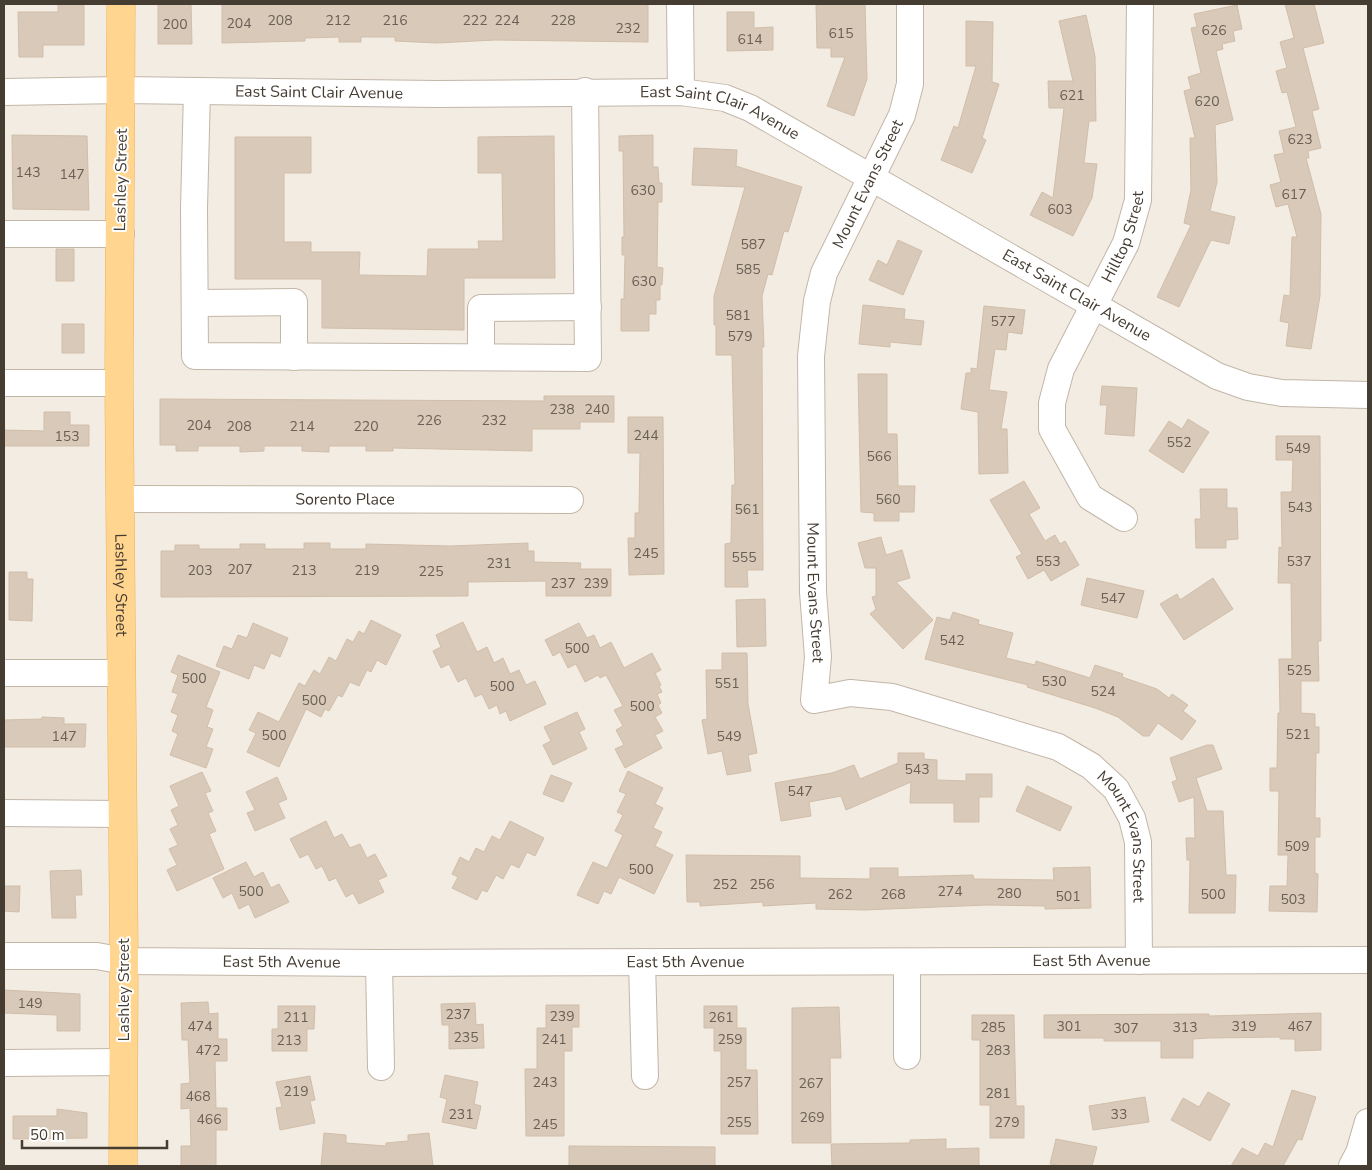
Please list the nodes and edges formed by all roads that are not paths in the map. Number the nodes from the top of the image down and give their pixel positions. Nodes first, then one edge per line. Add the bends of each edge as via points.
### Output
1 (121, 4) edge
2 (680, 4) edge
3 (910, 4) edge
4 (1140, 4) edge
5 (122, 90) junction
6 (197, 91) junction
7 (4, 92) edge
8 (585, 92) junction
9 (681, 92) junction
10 (870, 176) junction
11 (4, 234) edge
12 (121, 234) junction
13 (194, 303) junction
14 (1094, 306) junction
15 (588, 307) junction
16 (294, 357) junction
17 (482, 357) junction
18 (4, 383) edge
19 (119, 383) junction
20 (1368, 396) edge
21 (120, 499) junction
22 (570, 500) dead end
23 (1124, 518) dead end
24 (4, 673) edge
25 (121, 673) junction
26 (4, 813) edge
27 (122, 814) junction
28 (4, 956) edge
29 (1368, 960) edge
30 (124, 961) junction
31 (1139, 961) junction
32 (642, 962) junction
33 (906, 962) junction
34 (379, 963) junction
35 (907, 1056) dead end
36 (124, 1062) junction
37 (4, 1063) edge
38 (380, 1067) dead end
39 (644, 1076) dead end
40 (1368, 1122) edge
41 (123, 1166) edge
42 (1352, 1166) edge

1 - 5 main road, Lashley Street
2 - 9 street
3 - 10 street, Mount Evans Street via 910,84 902,115
4 - 14 street, Hilltop Street via 1138,200 1126,243
5 - 6 street, East Saint Clair Avenue
5 - 7 street, East Saint Clair Avenue
5 - 12 main road, Lashley Street
6 - 8 street, East Saint Clair Avenue
6 - 13 street
8 - 9 street, East Saint Clair Avenue
8 - 15 street
9 - 10 street, East Saint Clair Avenue via 725,98 750,108
10 - 14 street, East Saint Clair Avenue
10 - 31 street, Mount Evans Street via 824,274 817,301 811,356 813,592 818,658 814,700 850,693 892,697 1058,747 1091,766 1116,789 1132,818 1138,842
11 - 12 street
12 - 19 main road, Lashley Street
13 - 16 street via 195,356
13 - 16 street via 294,302
14 - 20 street, East Saint Clair Avenue via 1217,376 1248,387 1282,393
14 - 23 street, Hilltop Street via 1061,369 1052,403 1052,429 1090,497
15 - 17 street via 482,308
15 - 17 street via 588,358
16 - 17 street
18 - 19 street
19 - 21 main road, Lashley Street
21 - 22 street, Sorento Place
21 - 25 main road, Lashley Street
24 - 25 street
25 - 27 main road, Lashley Street
26 - 27 street
27 - 30 main road, Lashley Street
28 - 30 street, East 5th Avenue via 97,956
29 - 31 street, East 5th Avenue
30 - 34 street, East 5th Avenue
30 - 36 main road, Lashley Street
31 - 33 street, East 5th Avenue
32 - 33 street, East 5th Avenue
32 - 34 street, East 5th Avenue
32 - 39 street
33 - 35 street
34 - 38 street
36 - 37 street
36 - 41 main road, Lashley Street
40 - 42 street

